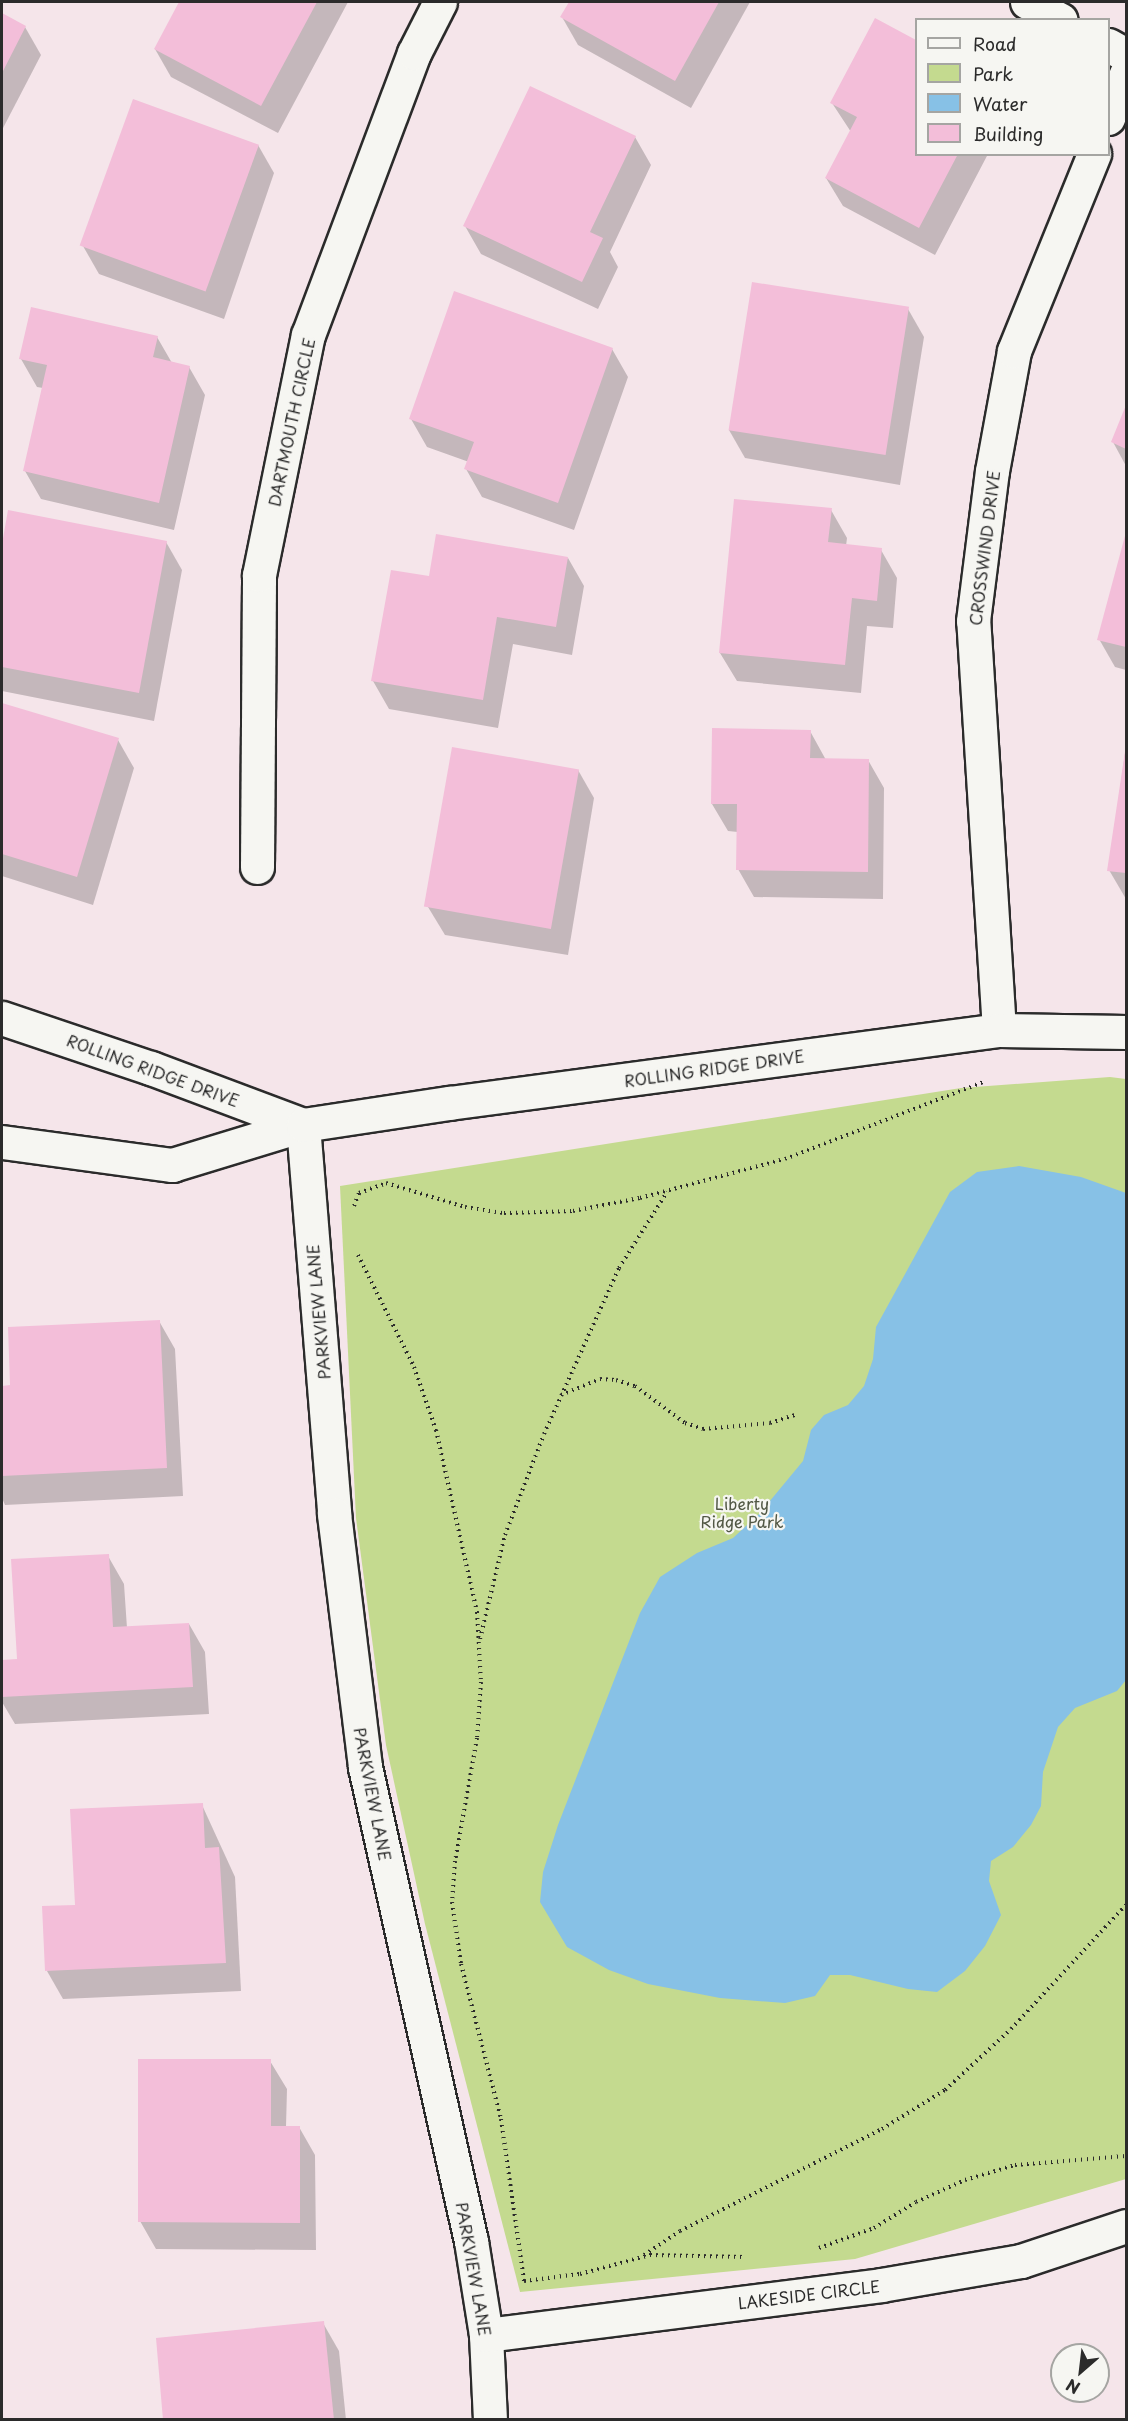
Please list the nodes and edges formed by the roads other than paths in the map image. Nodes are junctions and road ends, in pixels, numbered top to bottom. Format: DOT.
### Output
graph roads {
  1 [pos="440,2"];
  2 [pos="1027,2"];
  3 [pos="1056,18"];
  4 [pos="1110,46"];
  5 [pos="1126,55"];
  6 [pos="1126,74"];
  7 [pos="1110,113"];
  8 [pos="1093,156"];
  9 [pos="257,867"];
  10 [pos="2,1018"];
  11 [pos="999,1030"];
  12 [pos="1126,1032"];
  13 [pos="303,1125"];
  14 [pos="2,1142"];
  15 [pos="1126,2226"];
  16 [pos="486,2335"];
  17 [pos="490,2420"];
  1 -- 9 [label="street, DARTMOUTH CIRCLE"];
  2 -- 3 [label="street"];
  4 -- 5 [label="street"];
  6 -- 7 [label="street"];
  8 -- 11 [label="street, CROSSWIND DRIVE"];
  10 -- 13 [label="street, ROLLING RIDGE DRIVE"];
  11 -- 12 [label="street, ROLLING RIDGE DRIVE"];
  11 -- 13 [label="street, ROLLING RIDGE DRIVE"];
  13 -- 14 [label="street, ROLLING RIDGE DRIVE"];
  13 -- 16 [label="street, PARKVIEW LANE"];
  15 -- 16 [label="street, LAKESIDE CIRCLE"];
  16 -- 17 [label="street, PARKVIEW LANE"];
}
